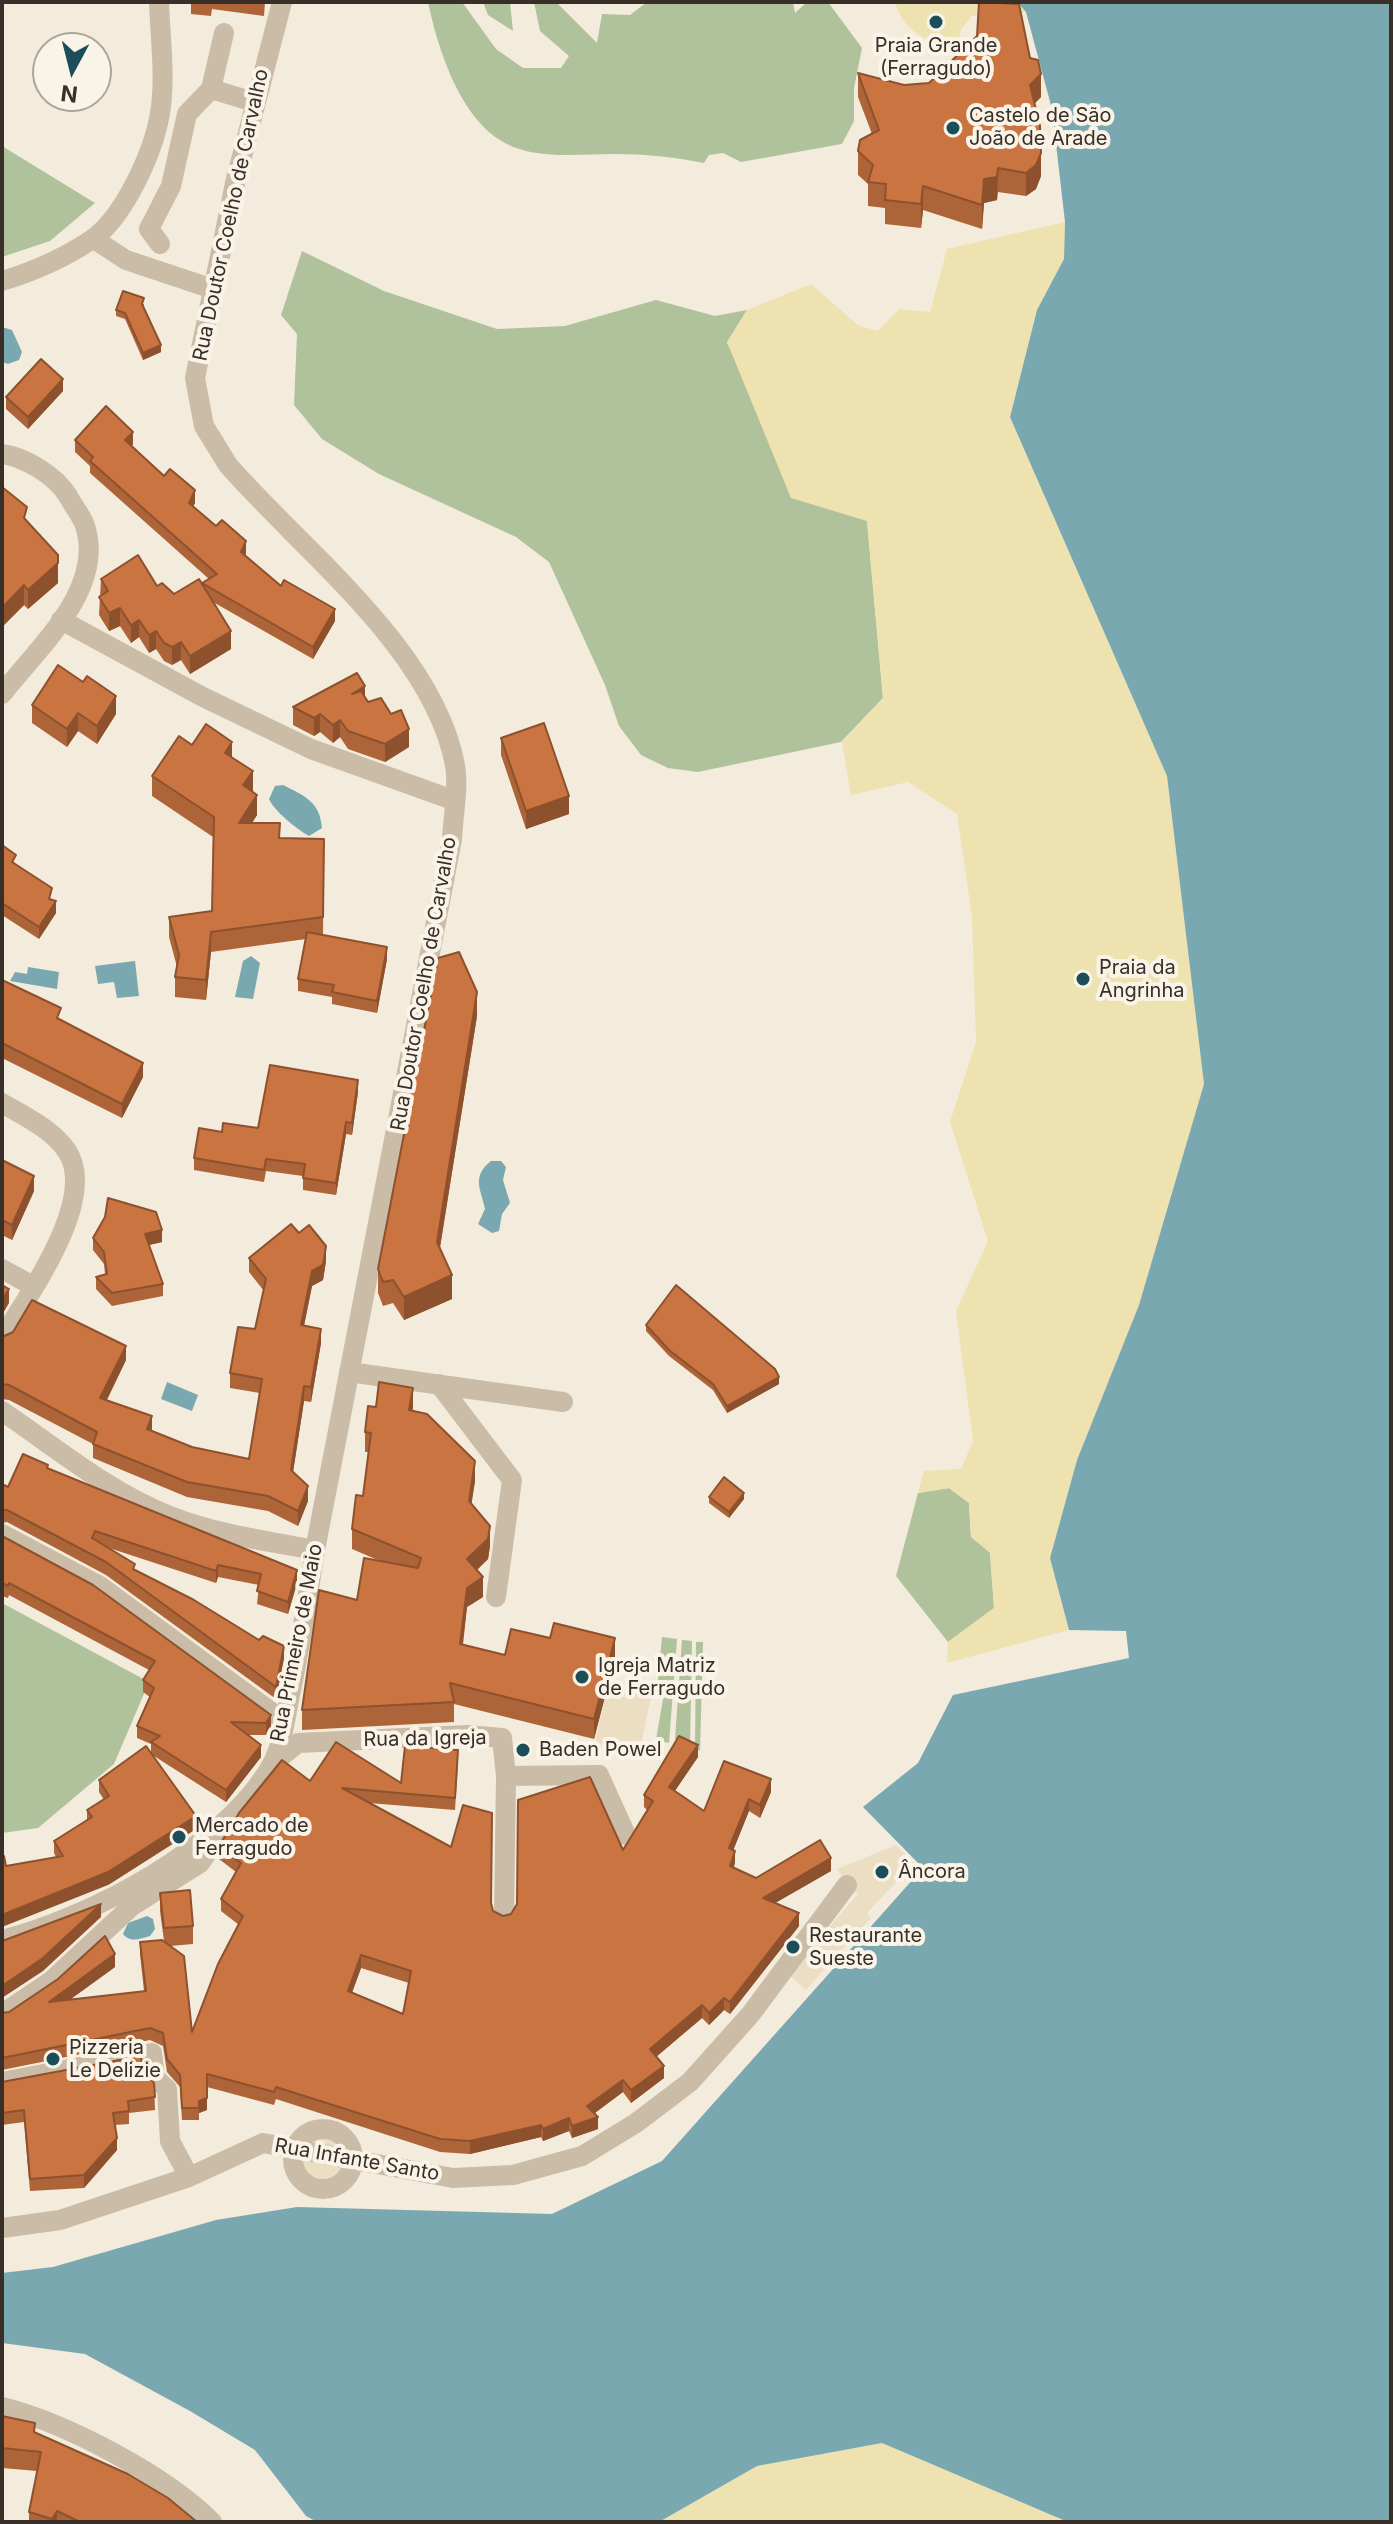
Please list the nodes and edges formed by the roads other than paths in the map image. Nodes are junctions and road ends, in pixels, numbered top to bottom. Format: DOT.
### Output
graph roads {
  1 [pos="159,2"];
  2 [pos="282,2"];
  3 [pos="224,33"];
  4 [pos="211,89"];
  5 [pos="254,102"];
  6 [pos="94,239"];
  7 [pos="160,244"];
  8 [pos="2,281"];
  9 [pos="213,289"];
  10 [pos="2,454"];
  11 [pos="61,620"];
  12 [pos="2,694"];
  13 [pos="453,800"];
  14 [pos="2,1103"];
  15 [pos="2,1269"];
  16 [pos="33,1286"];
  17 [pos="2,1339"];
  18 [pos="354,1340"];
  19 [pos="349,1372"];
  20 [pos="439,1384"];
  21 [pos="563,1402"];
  22 [pos="2,1411"];
  23 [pos="2,1534"];
  24 [pos="315,1550"];
  25 [pos="496,1597"];
  26 [pos="285,1722"];
  27 [pos="273,1763"];
  28 [pos="506,1776"];
  29 [pos="237,1810"];
  30 [pos="626,1835"];
  31 [pos="847,1885"];
  32 [pos="504,1916"];
  33 [pos="2,1940"];
  34 [pos="2,2014"];
  35 [pos="2,2082"];
  36 [pos="295,2147"];
  37 [pos="353,2158"];
  38 [pos="189,2177"];
  39 [pos="2,2228"];
  40 [pos="2,2407"];
  41 [pos="212,2522"];
  1 -- 6 [label="street"];
  2 -- 5 [label="street, Rua Doutor Coelho de Carvalho"];
  3 -- 4 [label="street"];
  4 -- 5 [label="street"];
  4 -- 7 [label="street"];
  5 -- 9 [label="street, Rua Doutor Coelho de Carvalho"];
  6 -- 8 [label="street"];
  6 -- 9 [label="street"];
  9 -- 13 [label="street, Rua Doutor Coelho de Carvalho"];
  10 -- 11 [label="street"];
  11 -- 12 [label="street"];
  11 -- 13 [label="street"];
  13 -- 18 [label="street, Rua Doutor Coelho de Carvalho"];
  14 -- 16 [label="street"];
  15 -- 16 [label="street"];
  16 -- 17 [label="street"];
  18 -- 19 [label="street, Rua Primeiro de Maio"];
  19 -- 20 [label="street"];
  19 -- 24 [label="street, Rua Primeiro de Maio"];
  20 -- 21 [label="street"];
  20 -- 25 [label="street"];
  22 -- 24 [label="street"];
  23 -- 26 [label="street"];
  24 -- 26 [label="street, Rua Primeiro de Maio"];
  26 -- 27 [label="street, Rua Primeiro de Maio"];
  27 -- 28 [label="street, Rua da Igreja"];
  27 -- 29 [label="street, Rua Primeiro de Maio"];
  28 -- 30 [label="street"];
  28 -- 32 [label="street"];
  29 -- 33 [label="street, Rua Primeiro de Maio"];
  29 -- 34 [label="street"];
  31 -- 37 [label="street, Rua Infante Santo"];
  35 -- 38 [label="street"];
  36 -- 37 [label="street, Rua Infante Santo"];
  36 -- 37 [label="street"];
  36 -- 38 [label="street, Rua Infante Santo"];
  38 -- 39 [label="street, Rua Infante Santo"];
  40 -- 41 [label="street"];
}
